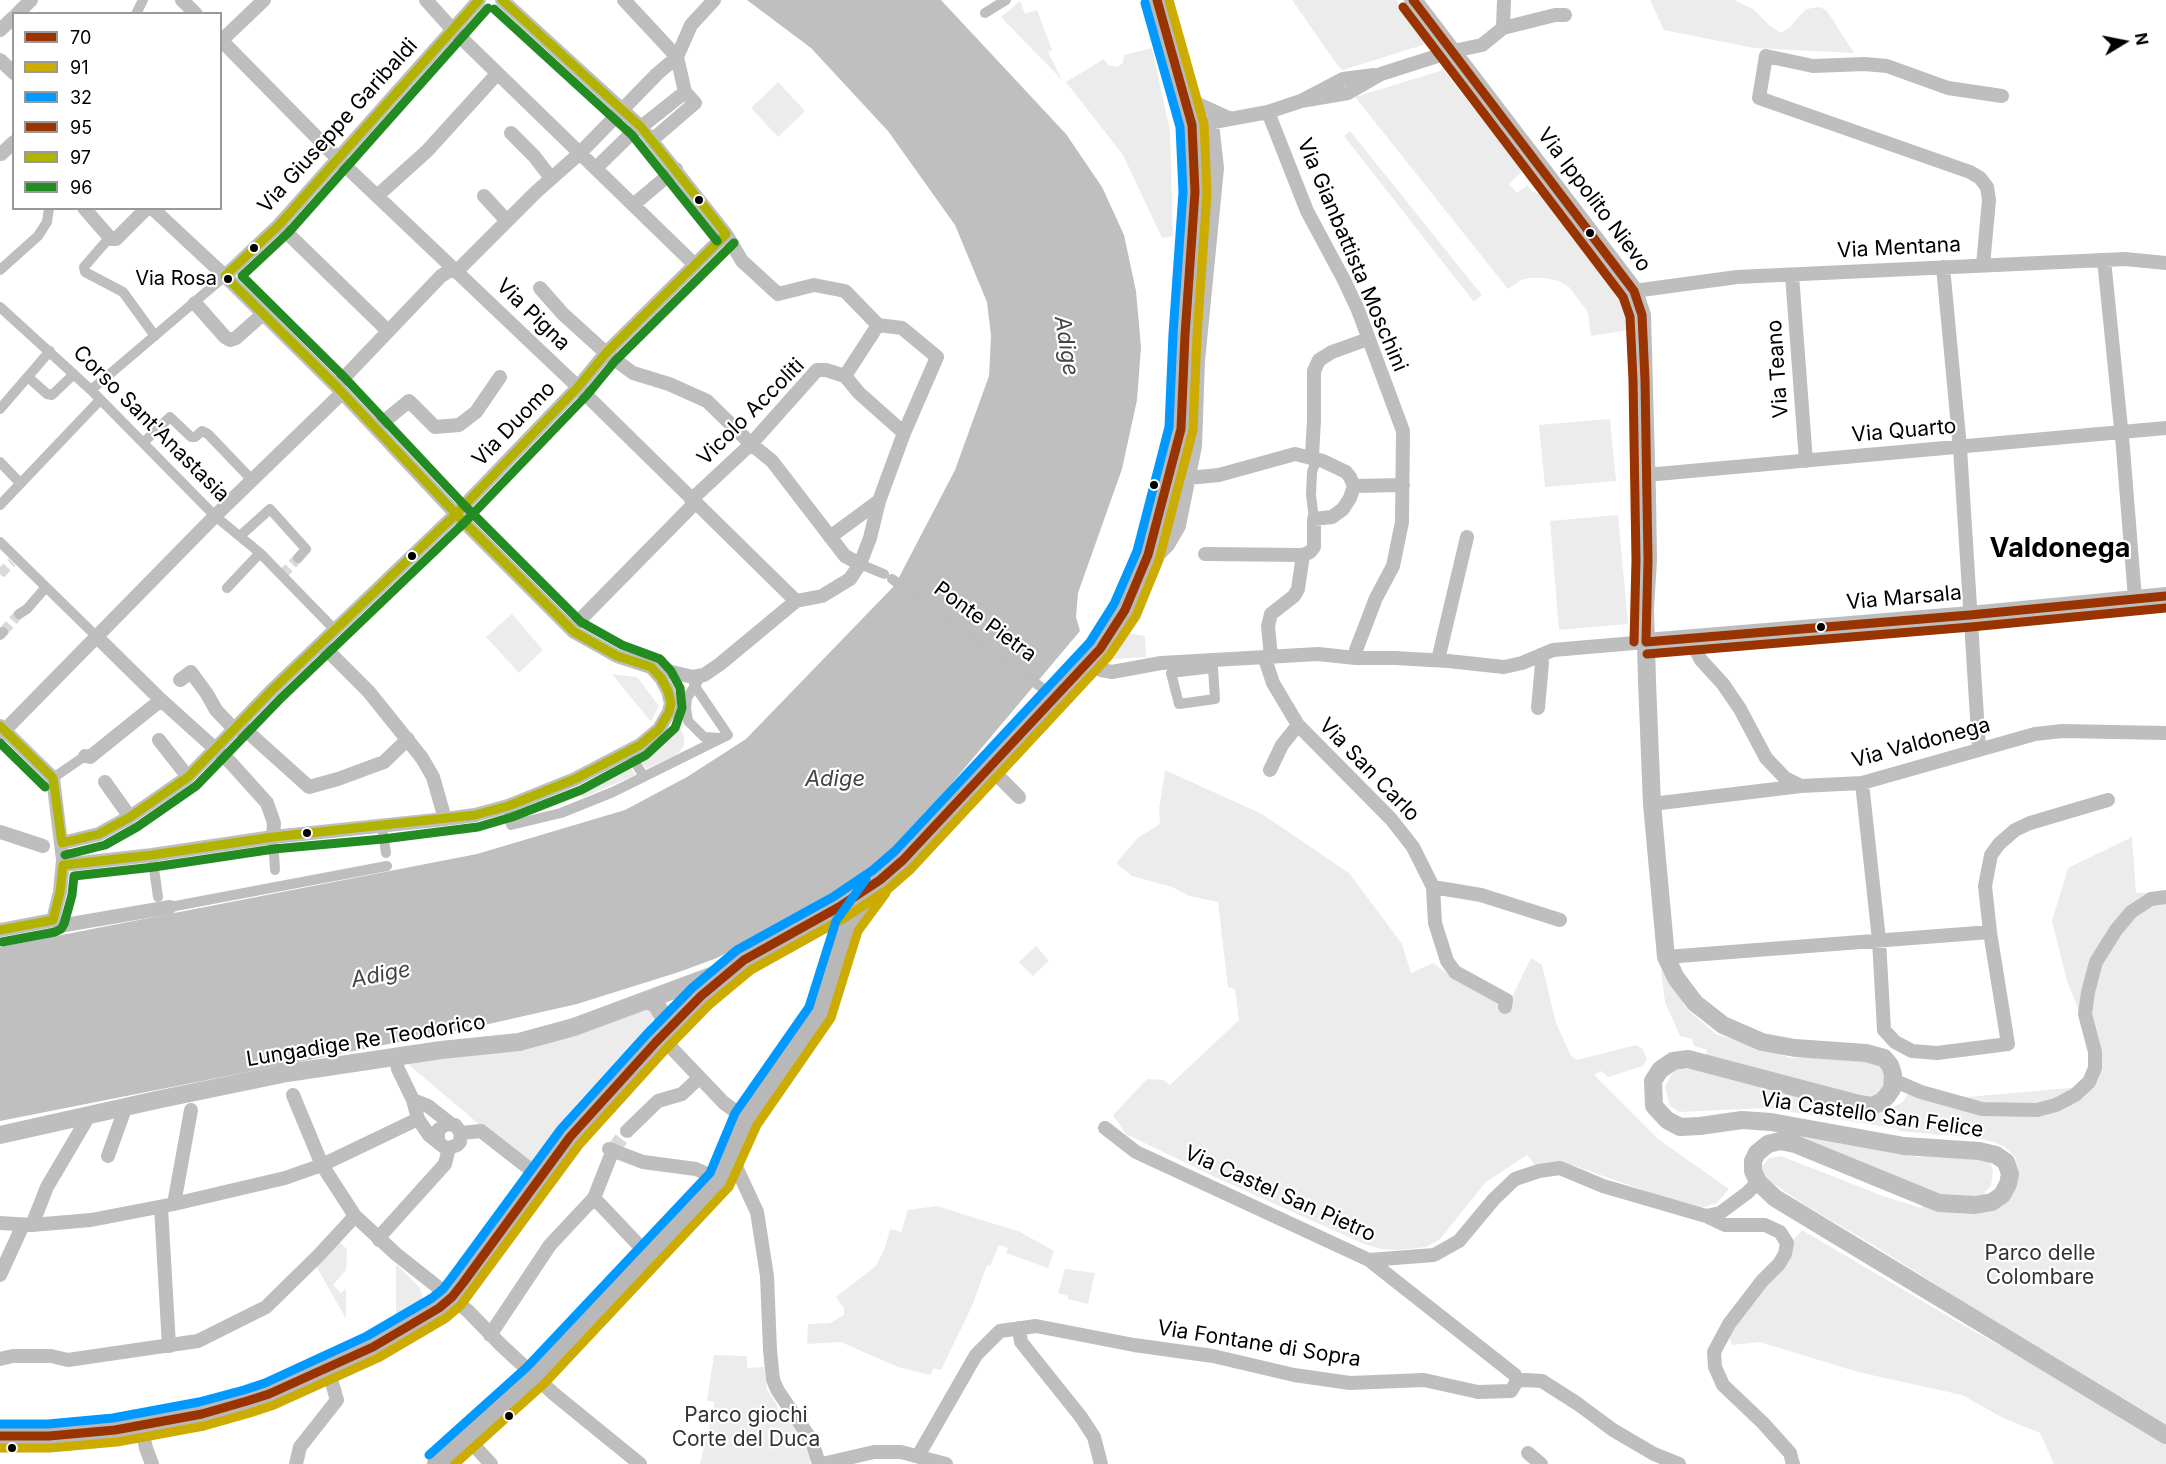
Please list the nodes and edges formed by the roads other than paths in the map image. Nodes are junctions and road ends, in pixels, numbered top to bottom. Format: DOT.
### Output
graph roads {
  1 [pos="31,0"];
  2 [pos="182,0"];
  3 [pos="264,0"];
  4 [pos="426,0"];
  5 [pos="480,0"];
  6 [pos="502,0"];
  7 [pos="624,0"];
  8 [pos="714,0"];
  9 [pos="1006,0"];
  10 [pos="1157,0"];
  11 [pos="1413,0"];
  12 [pos="1504,0"];
  13 [pos="19,12"];
  14 [pos="194,12"];
  15 [pos="985,13"];
  16 [pos="1565,15"];
  17 [pos="12,19"];
  18 [pos="1503,28"];
  19 [pos="0,30"];
  20 [pos="453,30"];
  21 [pos="222,40"];
  22 [pos="222,42"];
  23 [pos="1453,51"];
  24 [pos="677,57"];
  25 [pos="0,60"];
  26 [pos="12,71"];
  27 [pos="498,74"];
  28 [pos="685,92"];
  29 [pos="2002,96"];
  30 [pos="1185,98"];
  31 [pos="621,110"];
  32 [pos="1268,112"];
  33 [pos="1233,120"];
  34 [pos="1212,123"];
  35 [pos="1192,125"];
  36 [pos="640,126"];
  37 [pos="511,133"];
  38 [pos="651,140"];
  39 [pos="579,154"];
  40 [pos="339,160"];
  41 [pos="596,168"];
  42 [pos="675,169"];
  43 [pos="551,178"];
  44 [pos="377,196"];
  45 [pos="484,196"];
  46 [pos="633,205"];
  47 [pos="49,210"];
  48 [pos="86,210"];
  49 [pos="145,210"];
  50 [pos="154,210"];
  51 [pos="507,221"];
  52 [pos="279,225"];
  53 [pos="726,234"];
  54 [pos="110,237"];
  55 [pos="2104,260"];
  56 [pos="2166,263"];
  57 [pos="695,265"];
  58 [pos="1983,265"];
  59 [pos="1943,267"];
  60 [pos="0,270"];
  61 [pos="457,271"];
  62 [pos="1792,275"];
  63 [pos="225,276"];
  64 [pos="540,288"];
  65 [pos="1634,291"];
  66 [pos="195,303"];
  67 [pos="0,307"];
  68 [pos="263,314"];
  69 [pos="878,325"];
  70 [pos="388,331"];
  71 [pos="155,336"];
  72 [pos="1368,339"];
  73 [pos="50,351"];
  74 [pos="606,353"];
  75 [pos="74,374"];
  76 [pos="28,376"];
  77 [pos="845,376"];
  78 [pos="500,377"];
  79 [pos="578,387"];
  80 [pos="91,390"];
  81 [pos="339,390"];
  82 [pos="100,400"];
  83 [pos="0,410"];
  84 [pos="376,428"];
  85 [pos="2166,428"];
  86 [pos="2121,431"];
  87 [pos="904,433"];
  88 [pos="144,442"];
  89 [pos="751,444"];
  90 [pos="1960,448"];
  91 [pos="1314,457"];
  92 [pos="1806,461"];
  93 [pos="0,462"];
  94 [pos="1646,475"];
  95 [pos="1188,478"];
  96 [pos="23,480"];
  97 [pos="252,480"];
  98 [pos="1403,485"];
  99 [pos="1354,486"];
  100 [pos="693,501"];
  101 [pos="879,501"];
  102 [pos="0,505"];
  103 [pos="456,514"];
  104 [pos="215,516"];
  105 [pos="1314,519"];
  106 [pos="240,536"];
  107 [pos="830,537"];
  108 [pos="1467,537"];
  109 [pos="0,542"];
  110 [pos="260,553"];
  111 [pos="1205,554"];
  112 [pos="1148,555"];
  113 [pos="1303,555"];
  114 [pos="298,558"];
  115 [pos="860,564"];
  116 [pos="46,587"];
  117 [pos="226,588"];
  118 [pos="2166,596"];
  119 [pos="2135,599"];
  120 [pos="796,601"];
  121 [pos="19,614"];
  122 [pos="1970,615"];
  123 [pos="572,629"];
  124 [pos="336,631"];
  125 [pos="97,637"];
  126 [pos="1690,639"];
  127 [pos="1646,642"];
  128 [pos="321,644"];
  129 [pos="1540,655"];
  130 [pos="1268,658"];
  131 [pos="1356,658"];
  132 [pos="1438,660"];
  133 [pos="1089,662"];
  134 [pos="651,667"];
  135 [pos="1171,673"];
  136 [pos="180,680"];
  137 [pos="699,680"];
  138 [pos="1052,692"];
  139 [pos="161,700"];
  140 [pos="1538,708"];
  141 [pos="688,720"];
  142 [pos="1298,725"];
  143 [pos="237,727"];
  144 [pos="2,731"];
  145 [pos="2166,733"];
  146 [pos="722,738"];
  147 [pos="408,739"];
  148 [pos="159,740"];
  149 [pos="215,748"];
  150 [pos="1979,749"];
  151 [pos="85,756"];
  152 [pos="632,757"];
  153 [pos="678,759"];
  154 [pos="989,767"];
  155 [pos="1270,770"];
  156 [pos="188,777"];
  157 [pos="644,777"];
  158 [pos="53,778"];
  159 [pos="105,782"];
  160 [pos="1862,783"];
  161 [pos="1801,786"];
  162 [pos="1019,797"];
  163 [pos="2108,800"];
  164 [pos="1652,804"];
  165 [pos="508,806"];
  166 [pos="130,817"];
  167 [pos="445,819"];
  168 [pos="382,827"];
  169 [pos="0,832"];
  170 [pos="273,837"];
  171 [pos="62,843"];
  172 [pos="43,846"];
  173 [pos="386,853"];
  174 [pos="152,855"];
  175 [pos="63,865"];
  176 [pos="387,866"];
  177 [pos="275,870"];
  178 [pos="880,880"];
  179 [pos="1433,887"];
  180 [pos="158,897"];
  181 [pos="2166,897"];
  182 [pos="170,907"];
  183 [pos="839,907"];
  184 [pos="53,920"];
  185 [pos="1560,920"];
  186 [pos="847,926"];
  187 [pos="0,930"];
  188 [pos="1990,932"];
  189 [pos="1879,940"];
  190 [pos="1665,957"];
  191 [pos="732,969"];
  192 [pos="646,1000"];
  193 [pos="1505,1007"];
  194 [pos="661,1036"];
  195 [pos="396,1056"];
  196 [pos="699,1078"];
  197 [pos="1893,1080"];
  198 [pos="293,1095"];
  199 [pos="413,1100"];
  200 [pos="126,1106"];
  201 [pos="191,1110"];
  202 [pos="90,1114"];
  203 [pos="418,1119"];
  204 [pos="746,1119"];
  205 [pos="456,1128"];
  206 [pos="1105,1128"];
  207 [pos="627,1131"];
  208 [pos="0,1135"];
  209 [pos="443,1144"];
  210 [pos="108,1156"];
  211 [pos="730,1156"];
  212 [pos="322,1165"];
  213 [pos="540,1177"];
  214 [pos="720,1180"];
  215 [pos="1758,1182"];
  216 [pos="594,1198"];
  217 [pos="167,1205"];
  218 [pos="355,1216"];
  219 [pos="1706,1216"];
  220 [pos="0,1223"];
  221 [pos="28,1225"];
  222 [pos="379,1240"];
  223 [pos="650,1257"];
  224 [pos="1369,1260"];
  225 [pos="0,1275"];
  226 [pos="452,1297"];
  227 [pos="1019,1328"];
  228 [pos="490,1335"];
  229 [pos="169,1346"];
  230 [pos="0,1359"];
  231 [pos="328,1369"];
  232 [pos="535,1376"];
  233 [pos="1517,1381"];
  234 [pos="141,1426"];
  235 [pos="2166,1435"];
  236 [pos="0,1436"];
  237 [pos="467,1438"];
  238 [pos="1528,1453"];
  239 [pos="918,1456"];
  240 [pos="152,1464"];
  241 [pos="296,1464"];
  242 [pos="437,1464"];
  243 [pos="491,1464"];
  244 [pos="640,1464"];
  245 [pos="820,1464"];
  246 [pos="946,1464"];
  247 [pos="1101,1464"];
  248 [pos="1541,1464"];
  249 [pos="1679,1464"];
  250 [pos="1793,1464"];
  1 -- 13 [label="street"];
  2 -- 14 [label="street"];
  3 -- 21 [label="street"];
  4 -- 20 [label="street"];
  5 -- 20 [label="street, Via Giuseppe Garibaldi"];
  6 -- 31 [label="street"];
  7 -- 24 [label="street"];
  8 -- 24 [label="street"];
  9 -- 15 [label="street"];
  10 -- 30 [label="main road"];
  11 -- 23 [label="street, Via Ippolito Nievo"];
  12 -- 18 [label="street"];
  16 -- 18 [label="street"];
  17 -- 19 [label="street"];
  18 -- 23 [label="street"];
  20 -- 27 [label="street"];
  20 -- 40 [label="street, Via Giuseppe Garibaldi"];
  22 -- 40 [label="street, Via Pigna"];
  23 -- 32 [label="street"];
  23 -- 65 [label="street, Via Ippolito Nievo"];
  24 -- 28 [label="street"];
  24 -- 31 [label="street"];
  25 -- 26 [label="street"];
  27 -- 39 [label="street"];
  27 -- 44 [label="street"];
  28 -- 36 [label="street"];
  28 -- 38 [label="street"];
  29 -- 58 [label="street"];
  30 -- 33 [label="street"];
  30 -- 35 [label="main road"];
  31 -- 36 [label="street"];
  31 -- 39 [label="street"];
  32 -- 33 [label="street"];
  32 -- 72 [label="street, Via Gianbattista Moschini"];
  33 -- 34 [label="street"];
  34 -- 35 [label="street"];
  34 -- 95 [label="street"];
  35 -- 112 [label="main road"];
  36 -- 38 [label="street"];
  36 -- 41 [label="street"];
  37 -- 43 [label="street"];
  38 -- 42 [label="street"];
  39 -- 41 [label="street"];
  39 -- 43 [label="street"];
  40 -- 44 [label="street, Via Pigna"];
  40 -- 52 [label="street, Via Giuseppe Garibaldi"];
  41 -- 46 [label="street"];
  42 -- 46 [label="street"];
  42 -- 53 [label="street"];
  43 -- 51 [label="street"];
  44 -- 61 [label="street, Via Pigna"];
  45 -- 51 [label="street"];
  46 -- 57 [label="street"];
  47 -- 60 [label="street"];
  48 -- 54 [label="street"];
  49 -- 54 [label="street"];
  50 -- 63 [label="street"];
  51 -- 61 [label="street"];
  52 -- 63 [label="street, Via Giuseppe Garibaldi"];
  52 -- 70 [label="street"];
  53 -- 57 [label="street, Via Duomo"];
  53 -- 69 [label="street"];
  54 -- 71 [label="street"];
  55 -- 56 [label="street, Via Mentana"];
  55 -- 58 [label="street, Via Mentana"];
  55 -- 86 [label="street"];
  57 -- 74 [label="street, Via Duomo"];
  58 -- 59 [label="street, Via Mentana"];
  59 -- 62 [label="street, Via Mentana"];
  59 -- 90 [label="street"];
  61 -- 70 [label="street"];
  61 -- 79 [label="street, Via Pigna"];
  62 -- 65 [label="street, Via Mentana"];
  62 -- 92 [label="street, Via Teano"];
  63 -- 66 [label="street"];
  63 -- 68 [label="street"];
  64 -- 74 [label="street"];
  65 -- 94 [label="street, Via Ippolito Nievo"];
  66 -- 68 [label="street"];
  66 -- 71 [label="street"];
  67 -- 73 [label="street, Corso Sant'Anastasia"];
  68 -- 81 [label="street"];
  69 -- 77 [label="street"];
  69 -- 87 [label="street"];
  70 -- 81 [label="street"];
  71 -- 80 [label="street"];
  72 -- 91 [label="street"];
  72 -- 98 [label="street, Via Gianbattista Moschini"];
  73 -- 75 [label="street, Corso Sant'Anastasia"];
  73 -- 76 [label="street"];
  74 -- 79 [label="street, Via Duomo"];
  74 -- 89 [label="street"];
  75 -- 76 [label="street"];
  75 -- 80 [label="street, Corso Sant'Anastasia"];
  76 -- 83 [label="street"];
  77 -- 87 [label="street"];
  77 -- 89 [label="street, Vicolo Accoliti"];
  78 -- 84 [label="street"];
  79 -- 100 [label="street, Via Pigna"];
  79 -- 103 [label="street, Via Duomo"];
  80 -- 82 [label="street, Corso Sant'Anastasia"];
  81 -- 84 [label="street"];
  81 -- 97 [label="street"];
  82 -- 88 [label="street, Corso Sant'Anastasia"];
  82 -- 96 [label="street"];
  84 -- 103 [label="street"];
  85 -- 86 [label="street, Via Quarto"];
  86 -- 90 [label="street, Via Quarto"];
  86 -- 119 [label="street"];
  87 -- 101 [label="street"];
  88 -- 97 [label="street"];
  88 -- 104 [label="street, Corso Sant'Anastasia"];
  89 -- 100 [label="street, Vicolo Accoliti"];
  89 -- 107 [label="street"];
  90 -- 92 [label="street, Via Quarto"];
  90 -- 122 [label="street"];
  91 -- 95 [label="street"];
  91 -- 99 [label="street"];
  91 -- 105 [label="street"];
  92 -- 94 [label="street, Via Quarto"];
  93 -- 96 [label="street"];
  94 -- 127 [label="street, Via Ippolito Nievo"];
  95 -- 112 [label="street"];
  96 -- 102 [label="street"];
  97 -- 104 [label="street"];
  98 -- 99 [label="street"];
  98 -- 131 [label="street, Via Gianbattista Moschini"];
  99 -- 105 [label="street"];
  100 -- 120 [label="street, Via Pigna"];
  100 -- 123 [label="street, Vicolo Accoliti"];
  101 -- 107 [label="street"];
  101 -- 115 [label="street"];
  103 -- 123 [label="street"];
  103 -- 124 [label="street, Via Duomo"];
  104 -- 106 [label="street, Corso Sant'Anastasia"];
  104 -- 125 [label="street"];
  105 -- 113 [label="street"];
  106 -- 110 [label="street, Corso Sant'Anastasia"];
  106 -- 114 [label="street"];
  107 -- 115 [label="street"];
  108 -- 132 [label="street"];
  109 -- 116 [label="street"];
  110 -- 117 [label="street"];
  110 -- 124 [label="street, Corso Sant'Anastasia"];
  111 -- 113 [label="street"];
  112 -- 133 [label="main road"];
  113 -- 130 [label="street, Via San Carlo"];
  115 -- 120 [label="street"];
  115 -- 138 [label="street, Ponte Pietra"];
  116 -- 121 [label="street"];
  116 -- 125 [label="street"];
  118 -- 119 [label="street, Via Marsala"];
  119 -- 122 [label="street, Via Marsala"];
  120 -- 137 [label="street"];
  122 -- 126 [label="street, Via Marsala"];
  122 -- 150 [label="street"];
  123 -- 134 [label="street"];
  124 -- 128 [label="street, Via Duomo"];
  125 -- 139 [label="street"];
  125 -- 144 [label="street"];
  126 -- 127 [label="street, Via Marsala"];
  126 -- 161 [label="street"];
  127 -- 129 [label="street"];
  127 -- 164 [label="street, Via Castello San Felice"];
  128 -- 143 [label="street, Via Duomo"];
  128 -- 147 [label="street"];
  129 -- 132 [label="street"];
  129 -- 140 [label="street"];
  130 -- 131 [label="street"];
  130 -- 133 [label="street"];
  130 -- 142 [label="street, Via San Carlo"];
  131 -- 132 [label="street"];
  133 -- 138 [label="main road"];
  134 -- 137 [label="street"];
  134 -- 165 [label="street"];
  135 -- 135 [label="street"];
  136 -- 143 [label="street"];
  137 -- 141 [label="street"];
  137 -- 146 [label="street"];
  138 -- 154 [label="main road"];
  139 -- 149 [label="street"];
  139 -- 151 [label="street"];
  141 -- 146 [label="street"];
  141 -- 153 [label="street"];
  142 -- 155 [label="street"];
  142 -- 179 [label="street, Via San Carlo"];
  143 -- 147 [label="street"];
  143 -- 149 [label="street, Via Duomo"];
  144 -- 158 [label="street"];
  145 -- 150 [label="street, Via Valdonega"];
  146 -- 153 [label="street"];
  147 -- 167 [label="street"];
  148 -- 156 [label="street"];
  149 -- 156 [label="street, Via Duomo"];
  149 -- 170 [label="street"];
  150 -- 160 [label="street, Via Valdonega"];
  151 -- 158 [label="street"];
  152 -- 157 [label="street"];
  153 -- 157 [label="street"];
  154 -- 162 [label="street"];
  154 -- 178 [label="main road"];
  156 -- 166 [label="street, Via Duomo"];
  157 -- 165 [label="street"];
  158 -- 171 [label="street"];
  159 -- 166 [label="street"];
  160 -- 161 [label="street, Via Valdonega"];
  160 -- 189 [label="street"];
  161 -- 164 [label="street, Via Valdonega"];
  163 -- 188 [label="street"];
  164 -- 190 [label="street, Via Castello San Felice"];
  165 -- 167 [label="street"];
  166 -- 171 [label="street, Via Duomo"];
  167 -- 168 [label="street"];
  168 -- 170 [label="street"];
  168 -- 173 [label="street"];
  169 -- 172 [label="street"];
  170 -- 174 [label="street"];
  170 -- 177 [label="street"];
  171 -- 175 [label="street"];
  174 -- 175 [label="street"];
  174 -- 180 [label="street"];
  175 -- 184 [label="street"];
  176 -- 182 [label="street"];
  178 -- 183 [label="main road"];
  178 -- 186 [label="main road"];
  179 -- 185 [label="street"];
  179 -- 193 [label="street, Via San Carlo"];
  181 -- 197 [label="street, Via Castello San Felice"];
  182 -- 184 [label="street"];
  183 -- 186 [label="main road"];
  183 -- 191 [label="main road"];
  184 -- 187 [label="street"];
  186 -- 204 [label="main road"];
  188 -- 189 [label="street"];
  188 -- 189 [label="street"];
  189 -- 190 [label="street"];
  190 -- 197 [label="street, Via Castello San Felice"];
  191 -- 192 [label="street, Lungadige Re Teodorico"];
  191 -- 194 [label="main road"];
  192 -- 194 [label="street"];
  192 -- 195 [label="street, Lungadige Re Teodorico"];
  194 -- 196 [label="street"];
  194 -- 213 [label="main road"];
  195 -- 199 [label="street"];
  195 -- 200 [label="street, Lungadige Re Teodorico"];
  196 -- 204 [label="street"];
  196 -- 207 [label="street"];
  197 -- 215 [label="street, Via Castello San Felice"];
  198 -- 212 [label="street"];
  199 -- 203 [label="street"];
  199 -- 205 [label="street"];
  200 -- 202 [label="street, Lungadige Re Teodorico"];
  200 -- 210 [label="street"];
  201 -- 217 [label="street"];
  202 -- 208 [label="street, Lungadige Re Teodorico"];
  202 -- 221 [label="street"];
  203 -- 209 [label="street"];
  203 -- 212 [label="street"];
  204 -- 211 [label="main road"];
  205 -- 209 [label="street"];
  205 -- 209 [label="street"];
  205 -- 213 [label="street"];
  206 -- 224 [label="street, Via Castel San Pietro"];
  209 -- 222 [label="street"];
  211 -- 214 [label="main road"];
  211 -- 245 [label="street"];
  212 -- 217 [label="street"];
  212 -- 218 [label="street"];
  213 -- 226 [label="main road"];
  214 -- 216 [label="street"];
  214 -- 223 [label="main road"];
  215 -- 219 [label="street"];
  215 -- 235 [label="street"];
  216 -- 223 [label="street"];
  216 -- 228 [label="street"];
  217 -- 221 [label="street"];
  217 -- 229 [label="street"];
  218 -- 222 [label="street"];
  218 -- 229 [label="street"];
  219 -- 224 [label="street, Via Castel San Pietro"];
  219 -- 250 [label="street, Via Castel San Pietro"];
  220 -- 221 [label="street"];
  221 -- 225 [label="street"];
  222 -- 226 [label="street"];
  223 -- 232 [label="main road"];
  224 -- 233 [label="street"];
  226 -- 228 [label="street"];
  226 -- 231 [label="main road"];
  227 -- 233 [label="street, Via Fontane di Sopra"];
  227 -- 239 [label="street"];
  227 -- 247 [label="street"];
  228 -- 232 [label="street"];
  229 -- 230 [label="street"];
  231 -- 234 [label="main road"];
  231 -- 241 [label="street"];
  232 -- 237 [label="main road"];
  232 -- 244 [label="street"];
  233 -- 249 [label="street, Via Fontane di Sopra"];
  234 -- 236 [label="main road"];
  234 -- 240 [label="street"];
  237 -- 242 [label="main road"];
  237 -- 243 [label="street"];
  238 -- 248 [label="street"];
  239 -- 245 [label="street"];
  239 -- 246 [label="street"];
}
